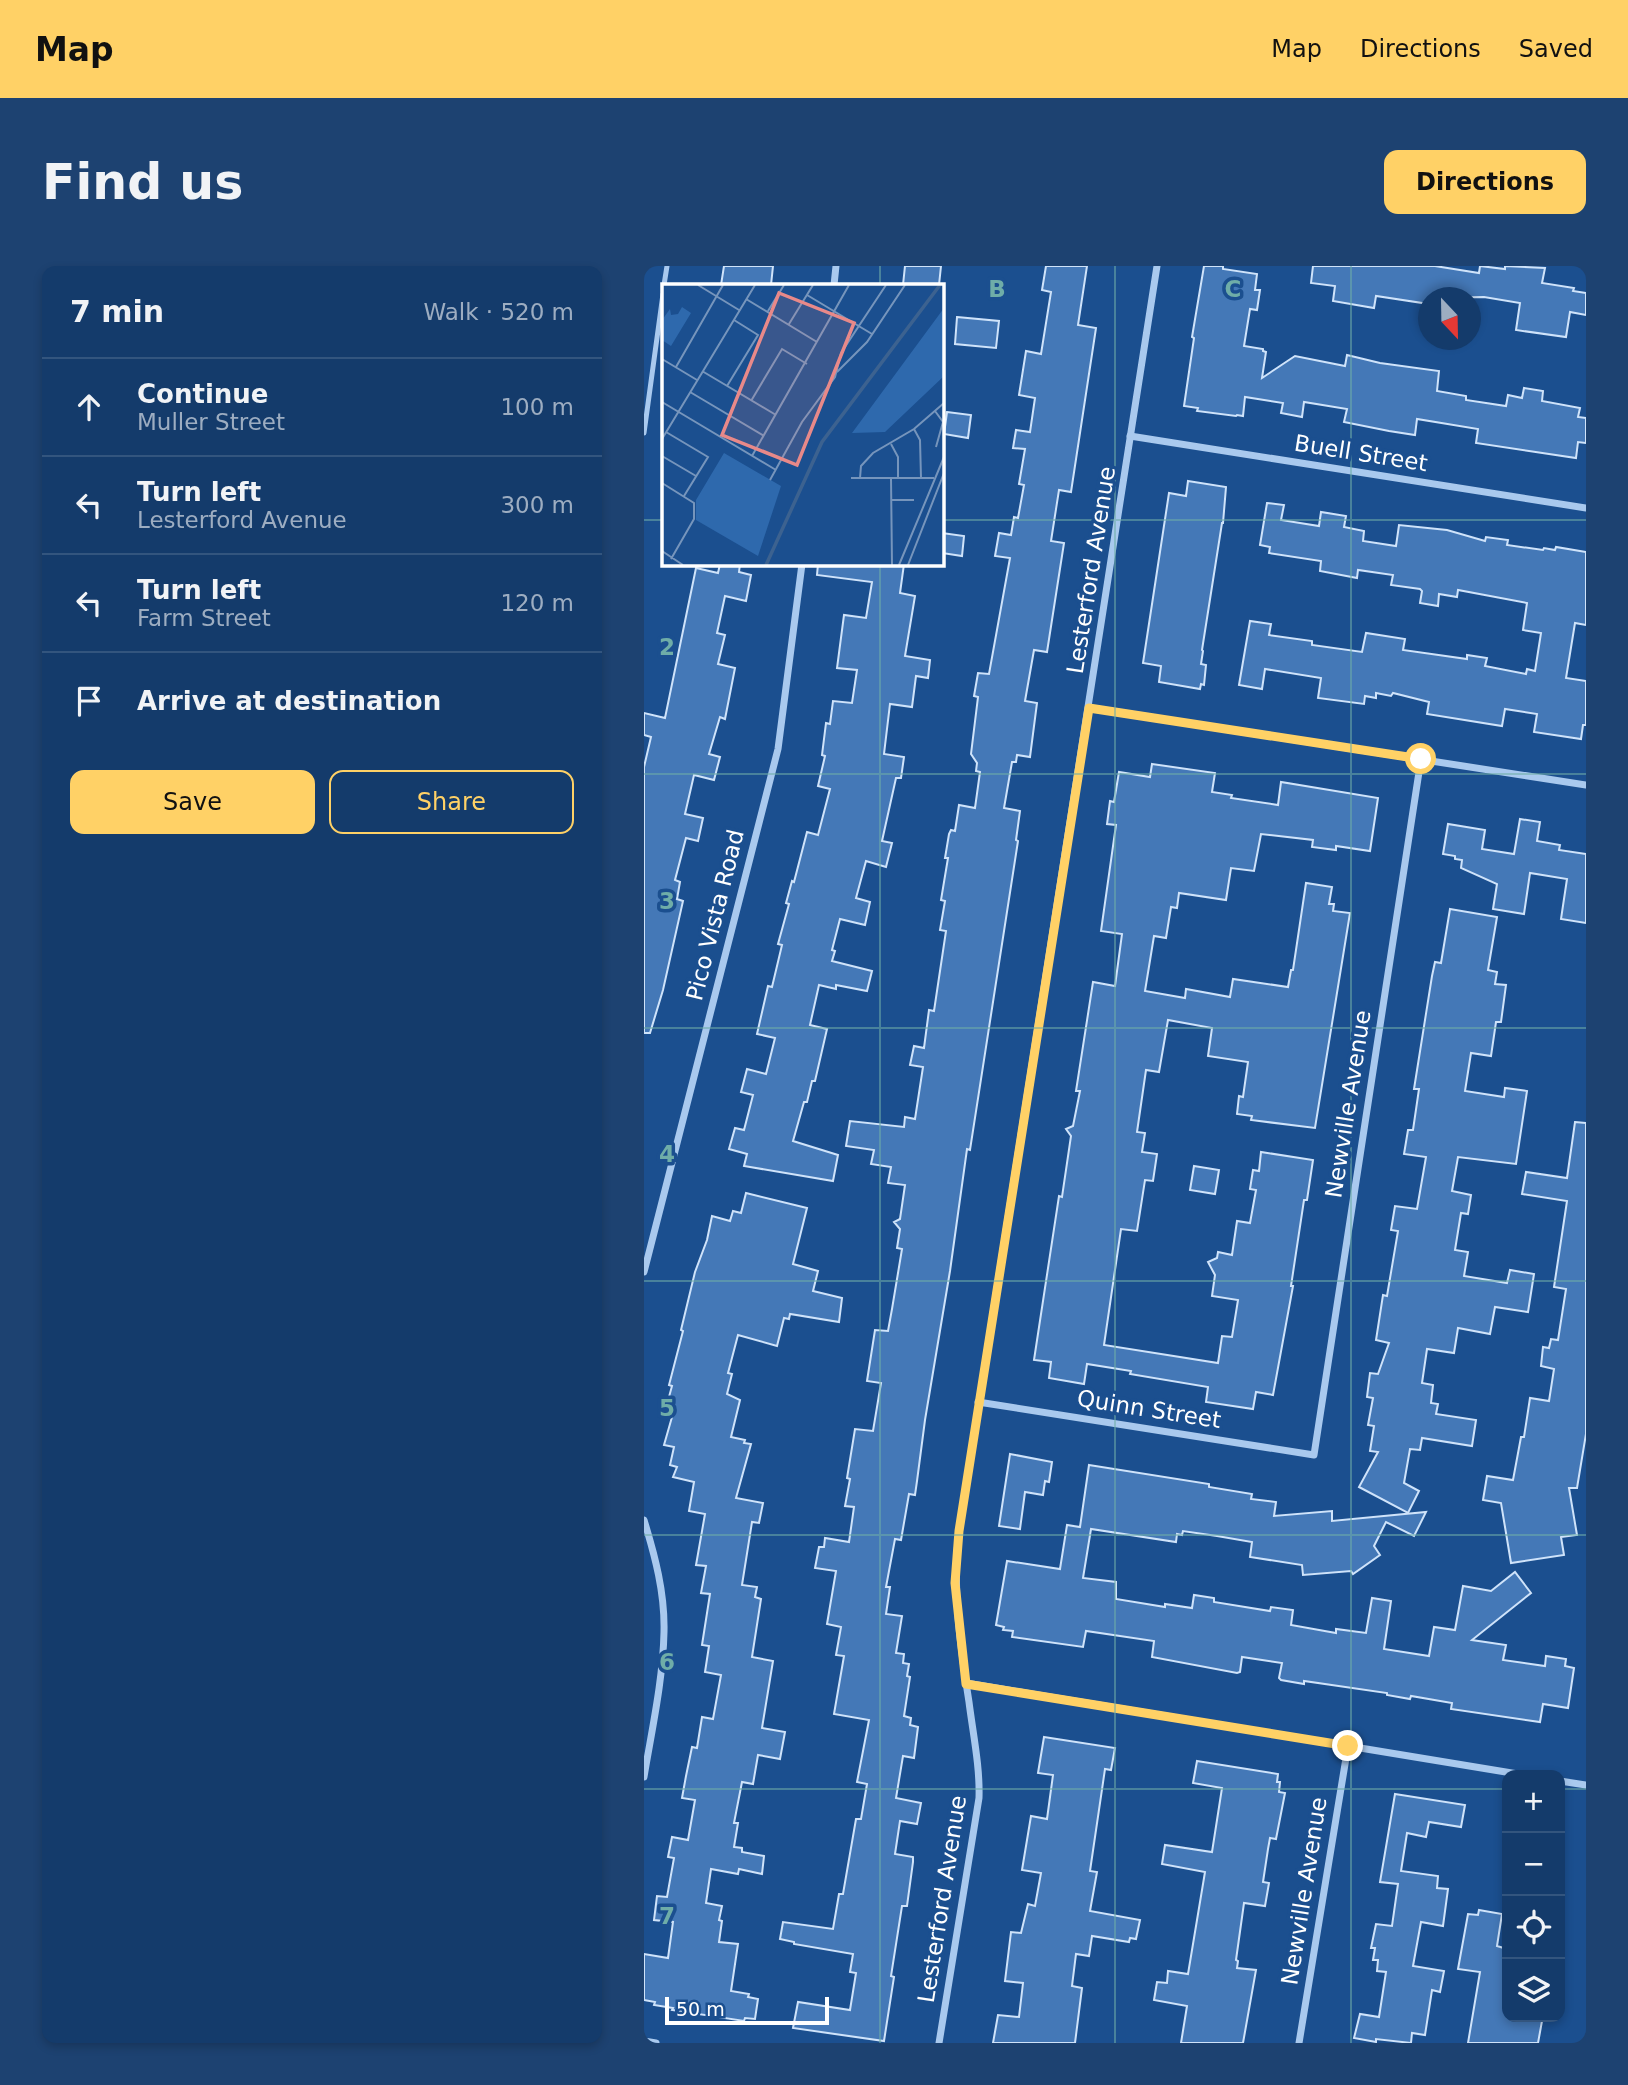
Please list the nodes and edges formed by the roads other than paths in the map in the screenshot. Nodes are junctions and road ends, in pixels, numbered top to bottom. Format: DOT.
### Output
graph roads {
  1 [pos="667,266"];
  2 [pos="836,266"];
  3 [pos="1157,266"];
  4 [pos="664,284"];
  5 [pos="834,284"];
  6 [pos="662,301"];
  7 [pos="644,433"];
  8 [pos="1130,436"];
  9 [pos="1586,508"];
  10 [pos="802,565"];
  11 [pos="1089,708"];
  12 [pos="1421,759"];
  13 [pos="1586,785"];
  14 [pos="644,1272"];
  15 [pos="978,1402"];
  16 [pos="1314,1455"];
  17 [pos="644,1520"];
  18 [pos="966,1684"];
  19 [pos="1348,1746"];
  20 [pos="1502,1771"];
  21 [pos="644,1777"];
  22 [pos="1565,1782"];
  23 [pos="1586,1786"];
  24 [pos="644,2041"];
  25 [pos="656,2043"];
  26 [pos="939,2043"];
  27 [pos="1299,2043"];
  1 -- 4 [label="lane"];
  2 -- 5 [label="street"];
  3 -- 8 [label="street, Lesterford Avenue"];
  6 -- 7 [label="lane"];
  8 -- 9 [label="street, Buell Street"];
  8 -- 11 [label="street, Lesterford Avenue"];
  10 -- 14 [label="street, Pico Vista Road"];
  11 -- 12 [label="street"];
  11 -- 15 [label="street, Lesterford Avenue"];
  12 -- 13 [label="street"];
  12 -- 16 [label="street, Newville Avenue"];
  15 -- 16 [label="street, Quinn Street"];
  15 -- 18 [label="street, Lesterford Avenue"];
  17 -- 21 [label="street"];
  18 -- 19 [label="street"];
  18 -- 26 [label="street, Lesterford Avenue"];
  19 -- 20 [label="street"];
  19 -- 27 [label="street, Newville Avenue"];
  22 -- 23 [label="street"];
  24 -- 25 [label="street"];
}
